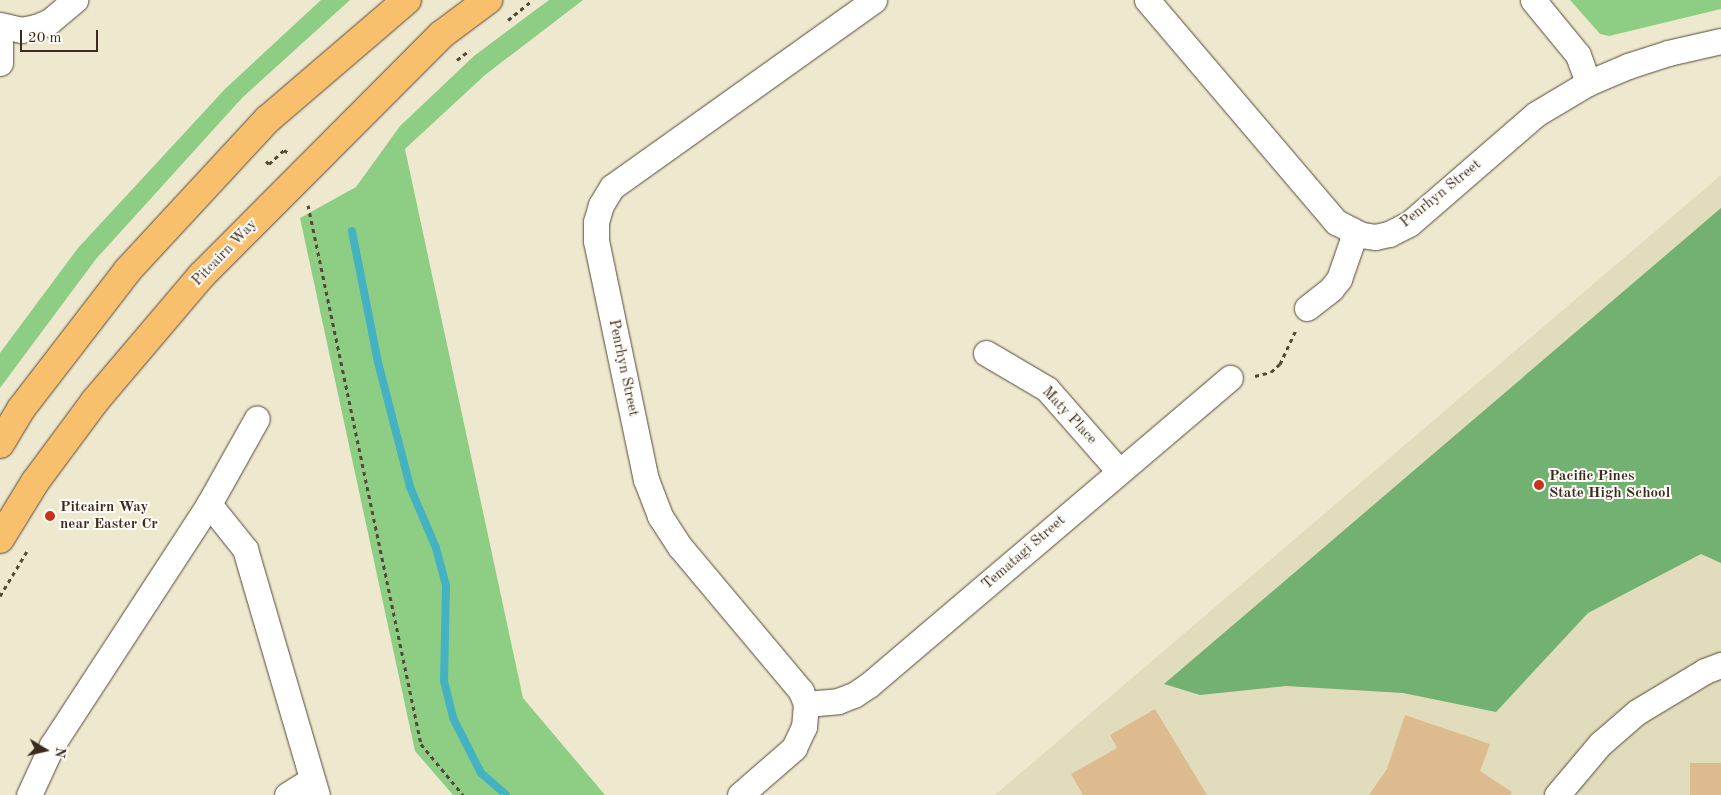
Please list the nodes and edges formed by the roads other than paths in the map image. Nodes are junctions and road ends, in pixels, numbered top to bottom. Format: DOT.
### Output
graph roads {
  1 [pos="74,0"];
  2 [pos="407,0"];
  3 [pos="488,0"];
  4 [pos="874,0"];
  5 [pos="1147,0"];
  6 [pos="1534,0"];
  7 [pos="2,26"];
  8 [pos="1721,41"];
  9 [pos="0,63"];
  10 [pos="1588,83"];
  11 [pos="1355,233"];
  12 [pos="1307,308"];
  13 [pos="986,353"];
  14 [pos="1230,378"];
  15 [pos="257,418"];
  16 [pos="0,444"];
  17 [pos="1119,471"];
  18 [pos="209,504"];
  19 [pos="0,538"];
  20 [pos="1721,665"];
  21 [pos="806,704"];
  22 [pos="314,788"];
  23 [pos="29,795"];
  24 [pos="287,795"];
  25 [pos="740,795"];
  26 [pos="1557,795"];
  1 -- 7 [label="street"];
  2 -- 16 [label="main road"];
  3 -- 19 [label="main road, Pitcairn Way"];
  4 -- 21 [label="street, Penrhyn Street"];
  5 -- 11 [label="street, Penrhyn Street"];
  6 -- 10 [label="street"];
  7 -- 9 [label="street"];
  8 -- 10 [label="street, Penrhyn Street"];
  10 -- 11 [label="street, Penrhyn Street"];
  11 -- 12 [label="street"];
  13 -- 17 [label="street, Maty Place"];
  14 -- 17 [label="street, Tematagi Street"];
  15 -- 18 [label="street"];
  17 -- 21 [label="street, Tematagi Street"];
  18 -- 22 [label="street"];
  18 -- 23 [label="street"];
  20 -- 26 [label="street"];
  21 -- 25 [label="street"];
  22 -- 24 [label="street"];
}
